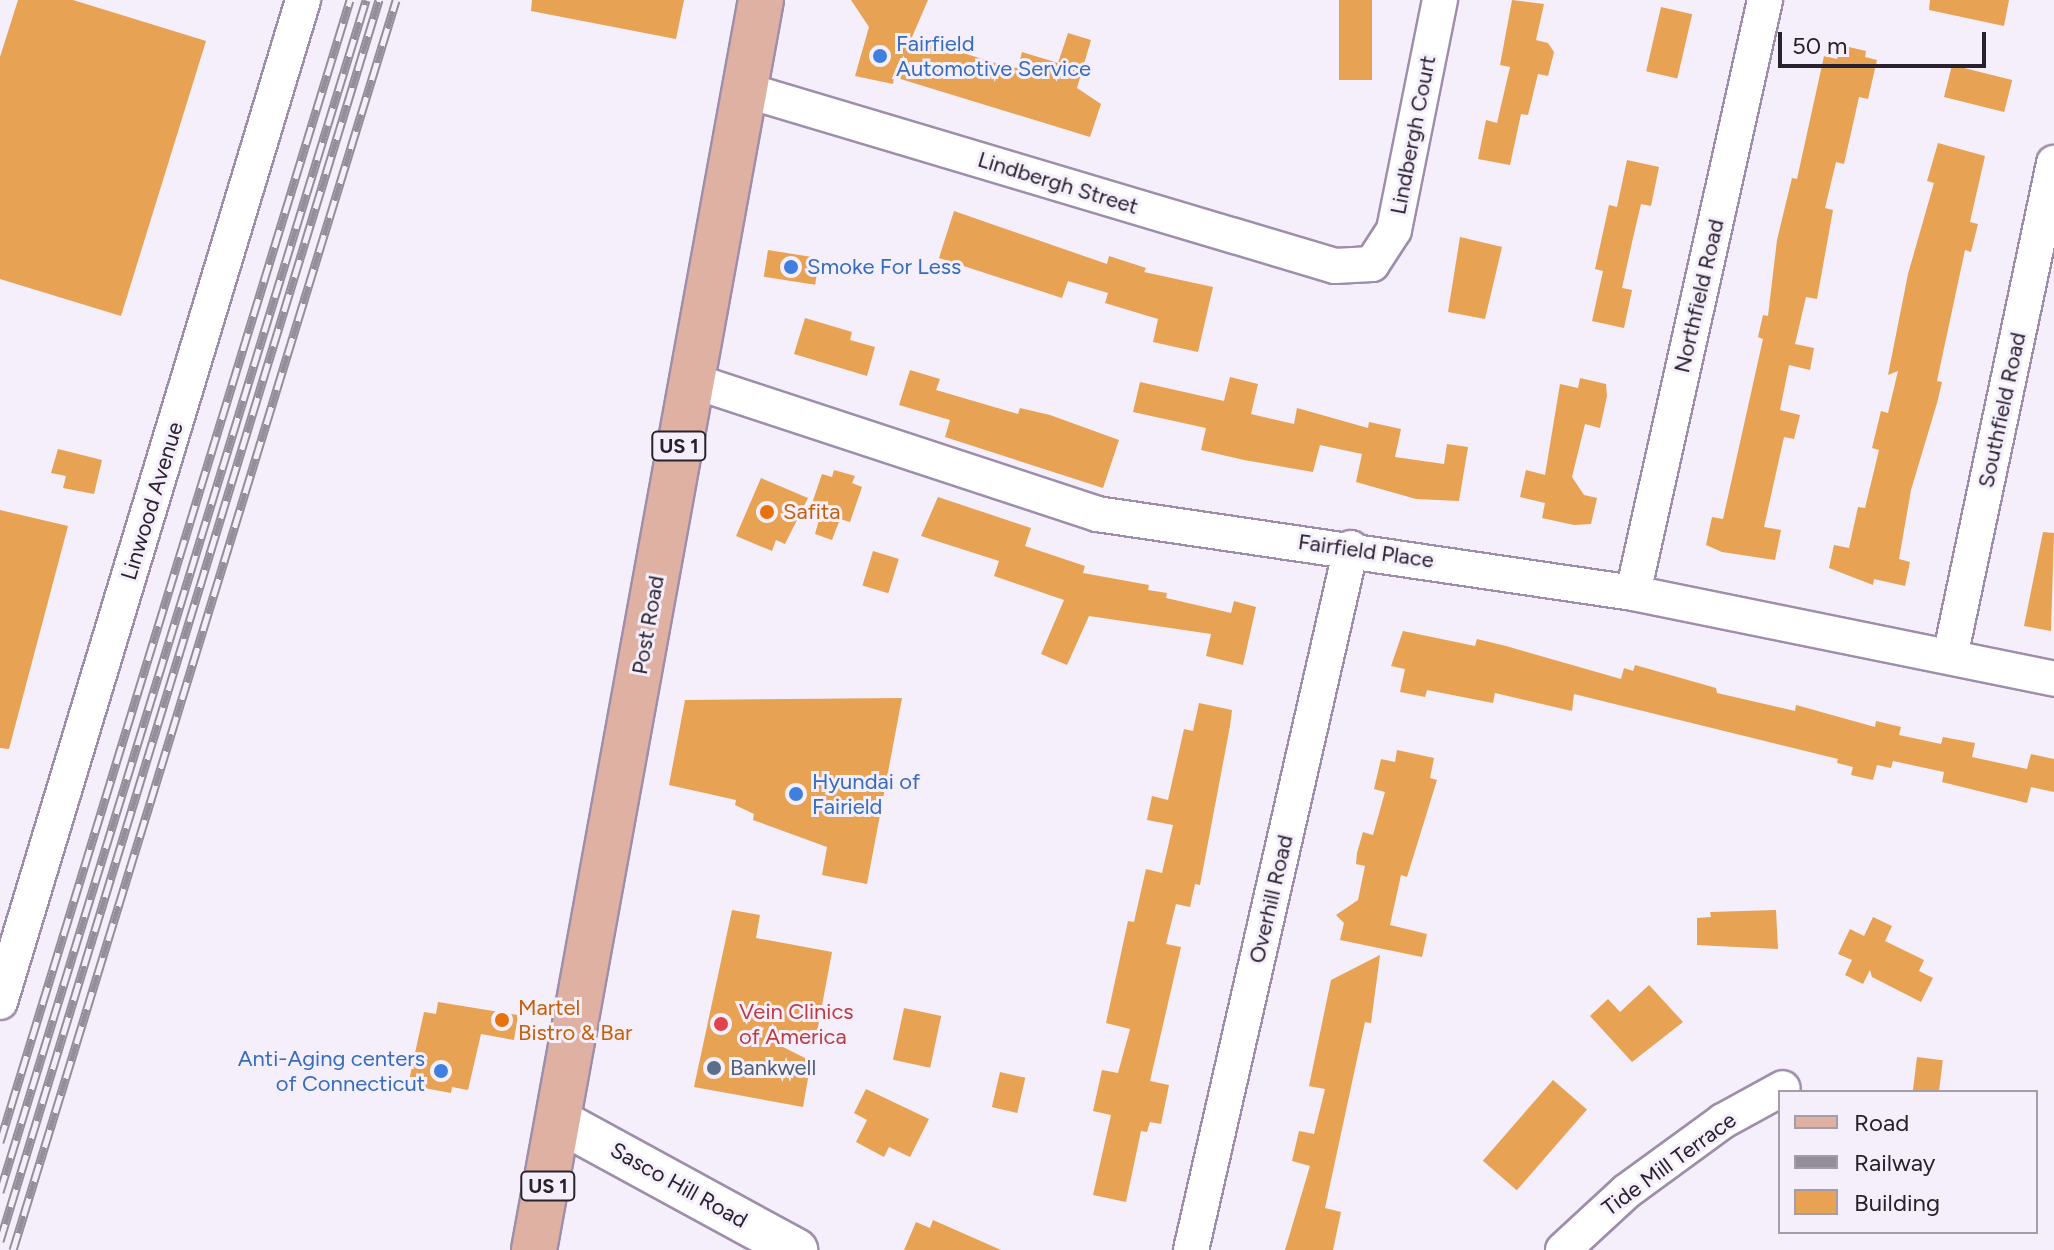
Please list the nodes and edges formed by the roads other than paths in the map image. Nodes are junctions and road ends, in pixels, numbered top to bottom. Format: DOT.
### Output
graph roads {
  1 [pos="303,0"];
  2 [pos="761,0"];
  3 [pos="1440,0"];
  4 [pos="1765,0"];
  5 [pos="745,90"];
  6 [pos="2054,163"];
  7 [pos="1372,264"];
  8 [pos="690,380"];
  9 [pos="1351,548"];
  10 [pos="1633,593"];
  11 [pos="1950,657"];
  12 [pos="2054,679"];
  13 [pos="0,1002"];
  14 [pos="1783,1088"];
  15 [pos="1779,1090"];
  16 [pos="1778,1091"];
  17 [pos="561,1122"];
  18 [pos="534,1250"];
  19 [pos="796,1250"];
  20 [pos="1191,1250"];
  21 [pos="1563,1250"];
  1 -- 13 [label="street, Linwood Avenue"];
  2 -- 5 [label="main road, Post Road / US 1"];
  3 -- 7 [label="street, Lindbergh Court"];
  4 -- 10 [label="street, Northfield Road"];
  5 -- 7 [label="street, Lindbergh Street"];
  5 -- 8 [label="main road, Post Road / US 1"];
  6 -- 11 [label="street, Southfield Road"];
  8 -- 9 [label="street, Fairfield Place"];
  8 -- 17 [label="main road, Post Road / US 1"];
  9 -- 10 [label="street, Fairfield Place"];
  9 -- 20 [label="street, Overhill Road"];
  10 -- 11 [label="street, Fairfield Place"];
  11 -- 12 [label="street, Fairfield Place"];
  14 -- 15 [label="street, Tide Mill Terrace"];
  16 -- 21 [label="street, Tide Mill Terrace"];
  17 -- 18 [label="main road, Post Road / US 1"];
  17 -- 19 [label="street, Sasco Hill Road"];
}
